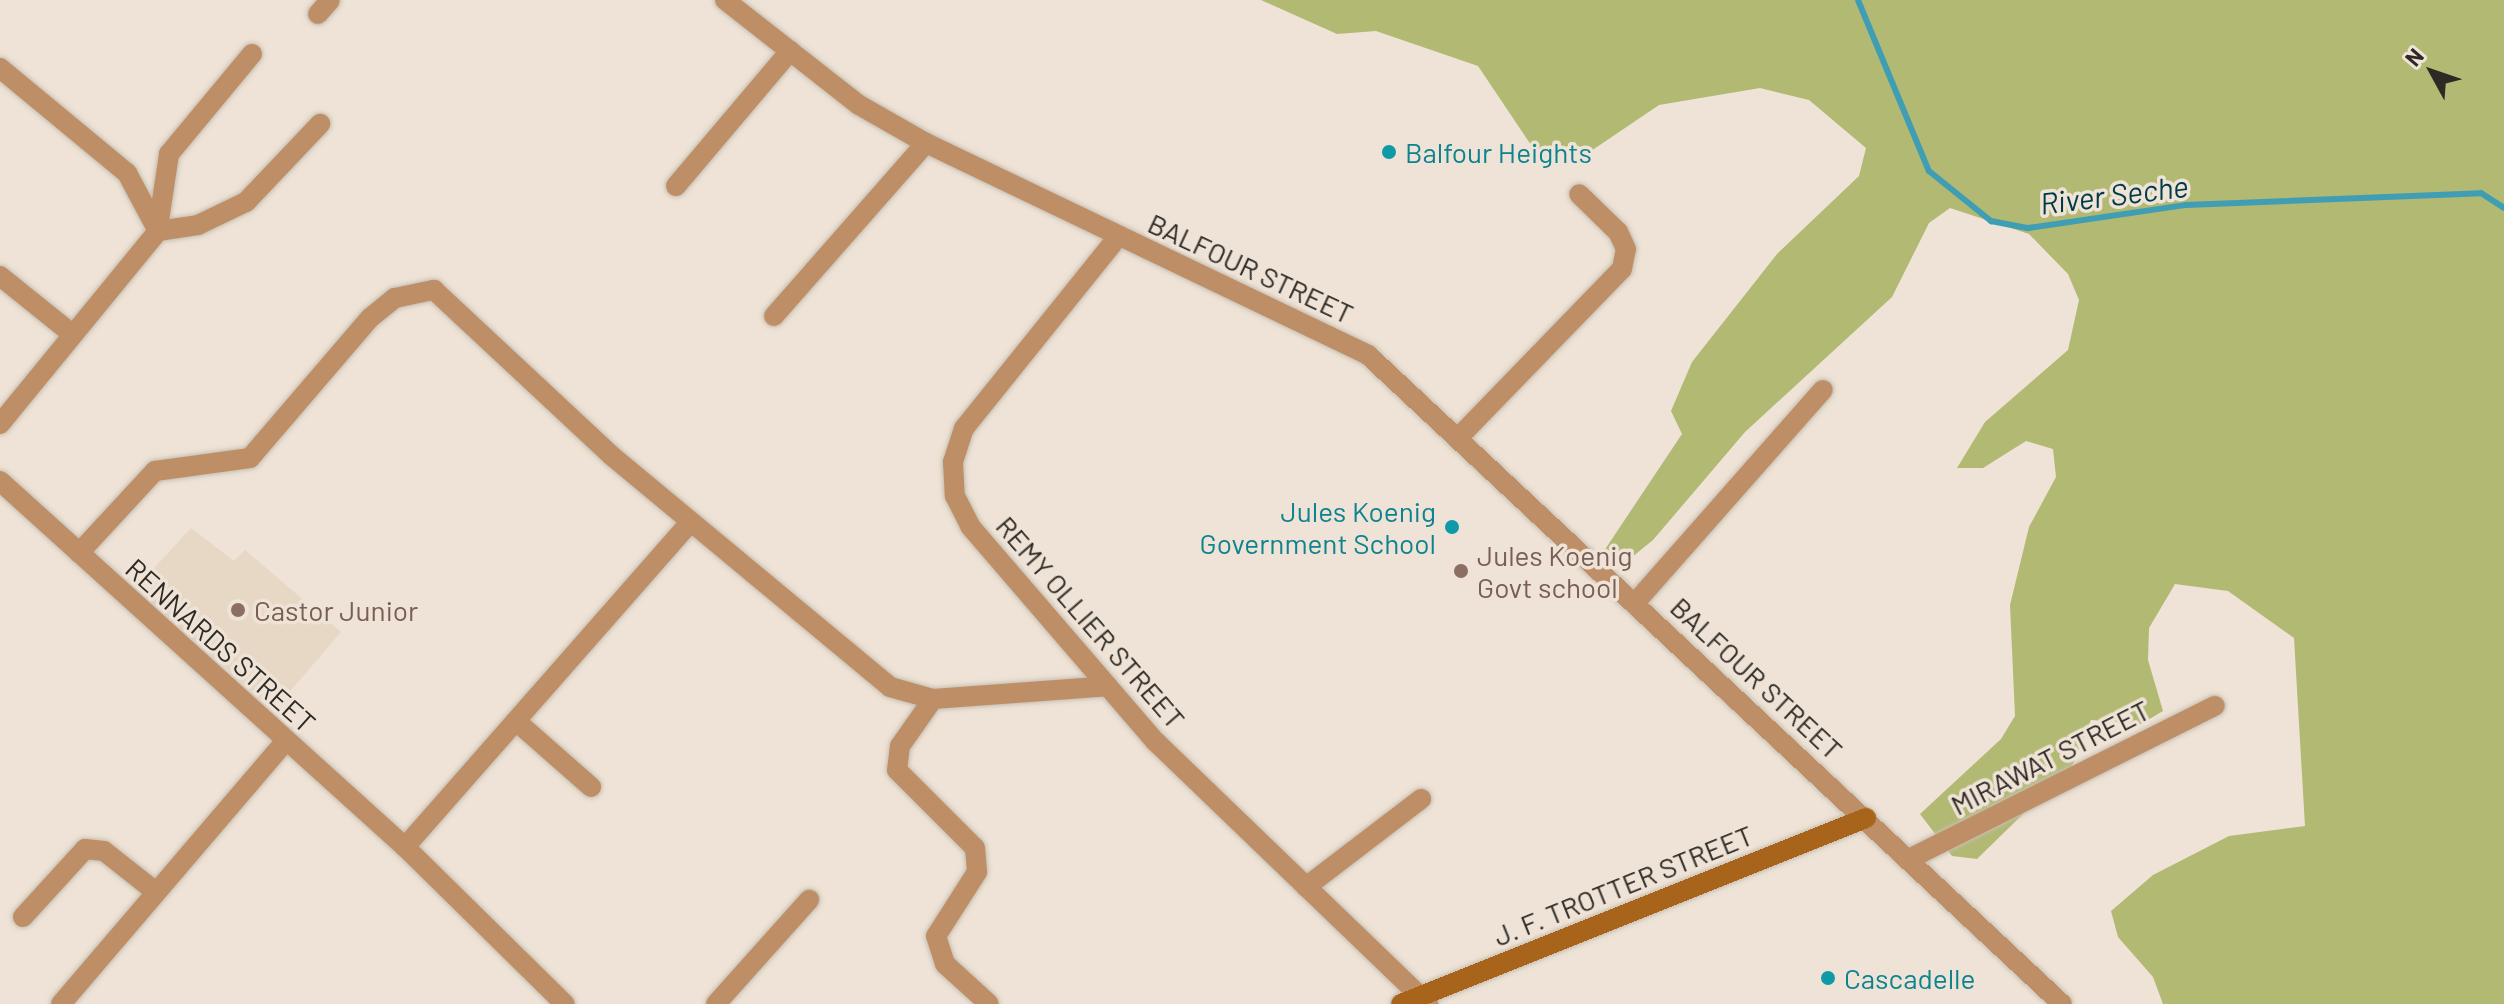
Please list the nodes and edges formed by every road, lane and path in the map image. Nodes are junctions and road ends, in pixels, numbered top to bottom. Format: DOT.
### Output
graph roads {
  1 [pos="725,0"];
  2 [pos="751,8"];
  3 [pos="790,51"];
  4 [pos="252,54"];
  5 [pos="0,68"];
  6 [pos="320,124"];
  7 [pos="926,143"];
  8 [pos="676,186"];
  9 [pos="1579,194"];
  10 [pos="158,231"];
  11 [pos="1117,238"];
  12 [pos="0,276"];
  13 [pos="774,316"];
  14 [pos="71,333"];
  15 [pos="1823,390"];
  16 [pos="0,424"];
  17 [pos="1458,438"];
  18 [pos="0,481"];
  19 [pos="691,522"];
  20 [pos="79,553"];
  21 [pos="1635,603"];
  22 [pos="1108,686"];
  23 [pos="933,699"];
  24 [pos="2215,706"];
  25 [pos="516,721"];
  26 [pos="285,742"];
  27 [pos="591,787"];
  28 [pos="1421,799"];
  29 [pos="1866,818"];
  30 [pos="405,847"];
  31 [pos="1909,859"];
  32 [pos="1306,887"];
  33 [pos="156,892"];
  34 [pos="809,900"];
  35 [pos="23,917"];
  36 [pos="1416,1001"];
  37 [pos="61,1004"];
  38 [pos="565,1004"];
  39 [pos="716,1004"];
  40 [pos="989,1004"];
  41 [pos="2062,1004"];
  1 -- 2 [label="street, BALFOUR STREET"];
  2 -- 3 [label="street, BALFOUR STREET"];
  3 -- 7 [label="street, BALFOUR STREET"];
  3 -- 8 [label="street"];
  4 -- 10 [label="street"];
  5 -- 10 [label="street"];
  6 -- 10 [label="street"];
  7 -- 11 [label="street, BALFOUR STREET"];
  7 -- 13 [label="street"];
  9 -- 17 [label="street"];
  10 -- 14 [label="street"];
  11 -- 17 [label="street, BALFOUR STREET"];
  11 -- 22 [label="street, REMY OLLIER STREET"];
  12 -- 14 [label="street"];
  14 -- 16 [label="street"];
  15 -- 21 [label="street"];
  17 -- 21 [label="street, BALFOUR STREET"];
  18 -- 20 [label="street, RENNARDS STREET"];
  19 -- 20 [label="street"];
  19 -- 23 [label="street"];
  19 -- 25 [label="street"];
  20 -- 26 [label="street, RENNARDS STREET"];
  21 -- 29 [label="street, BALFOUR STREET"];
  22 -- 23 [label="street"];
  22 -- 32 [label="street, REMY OLLIER STREET"];
  23 -- 40 [label="street"];
  24 -- 31 [label="street, MIRAWAT STREET"];
  25 -- 27 [label="street"];
  25 -- 30 [label="street"];
  26 -- 30 [label="street, RENNARDS STREET"];
  26 -- 33 [label="street"];
  28 -- 32 [label="street"];
  29 -- 31 [label="street, BALFOUR STREET"];
  29 -- 36 [label="street, J. F. TROTTER STREET"];
  30 -- 38 [label="street, RENNARDS STREET"];
  31 -- 41 [label="street, BALFOUR STREET"];
  32 -- 36 [label="street, REMY OLLIER STREET"];
  33 -- 35 [label="street"];
  33 -- 37 [label="street"];
  34 -- 39 [label="street"];
}
